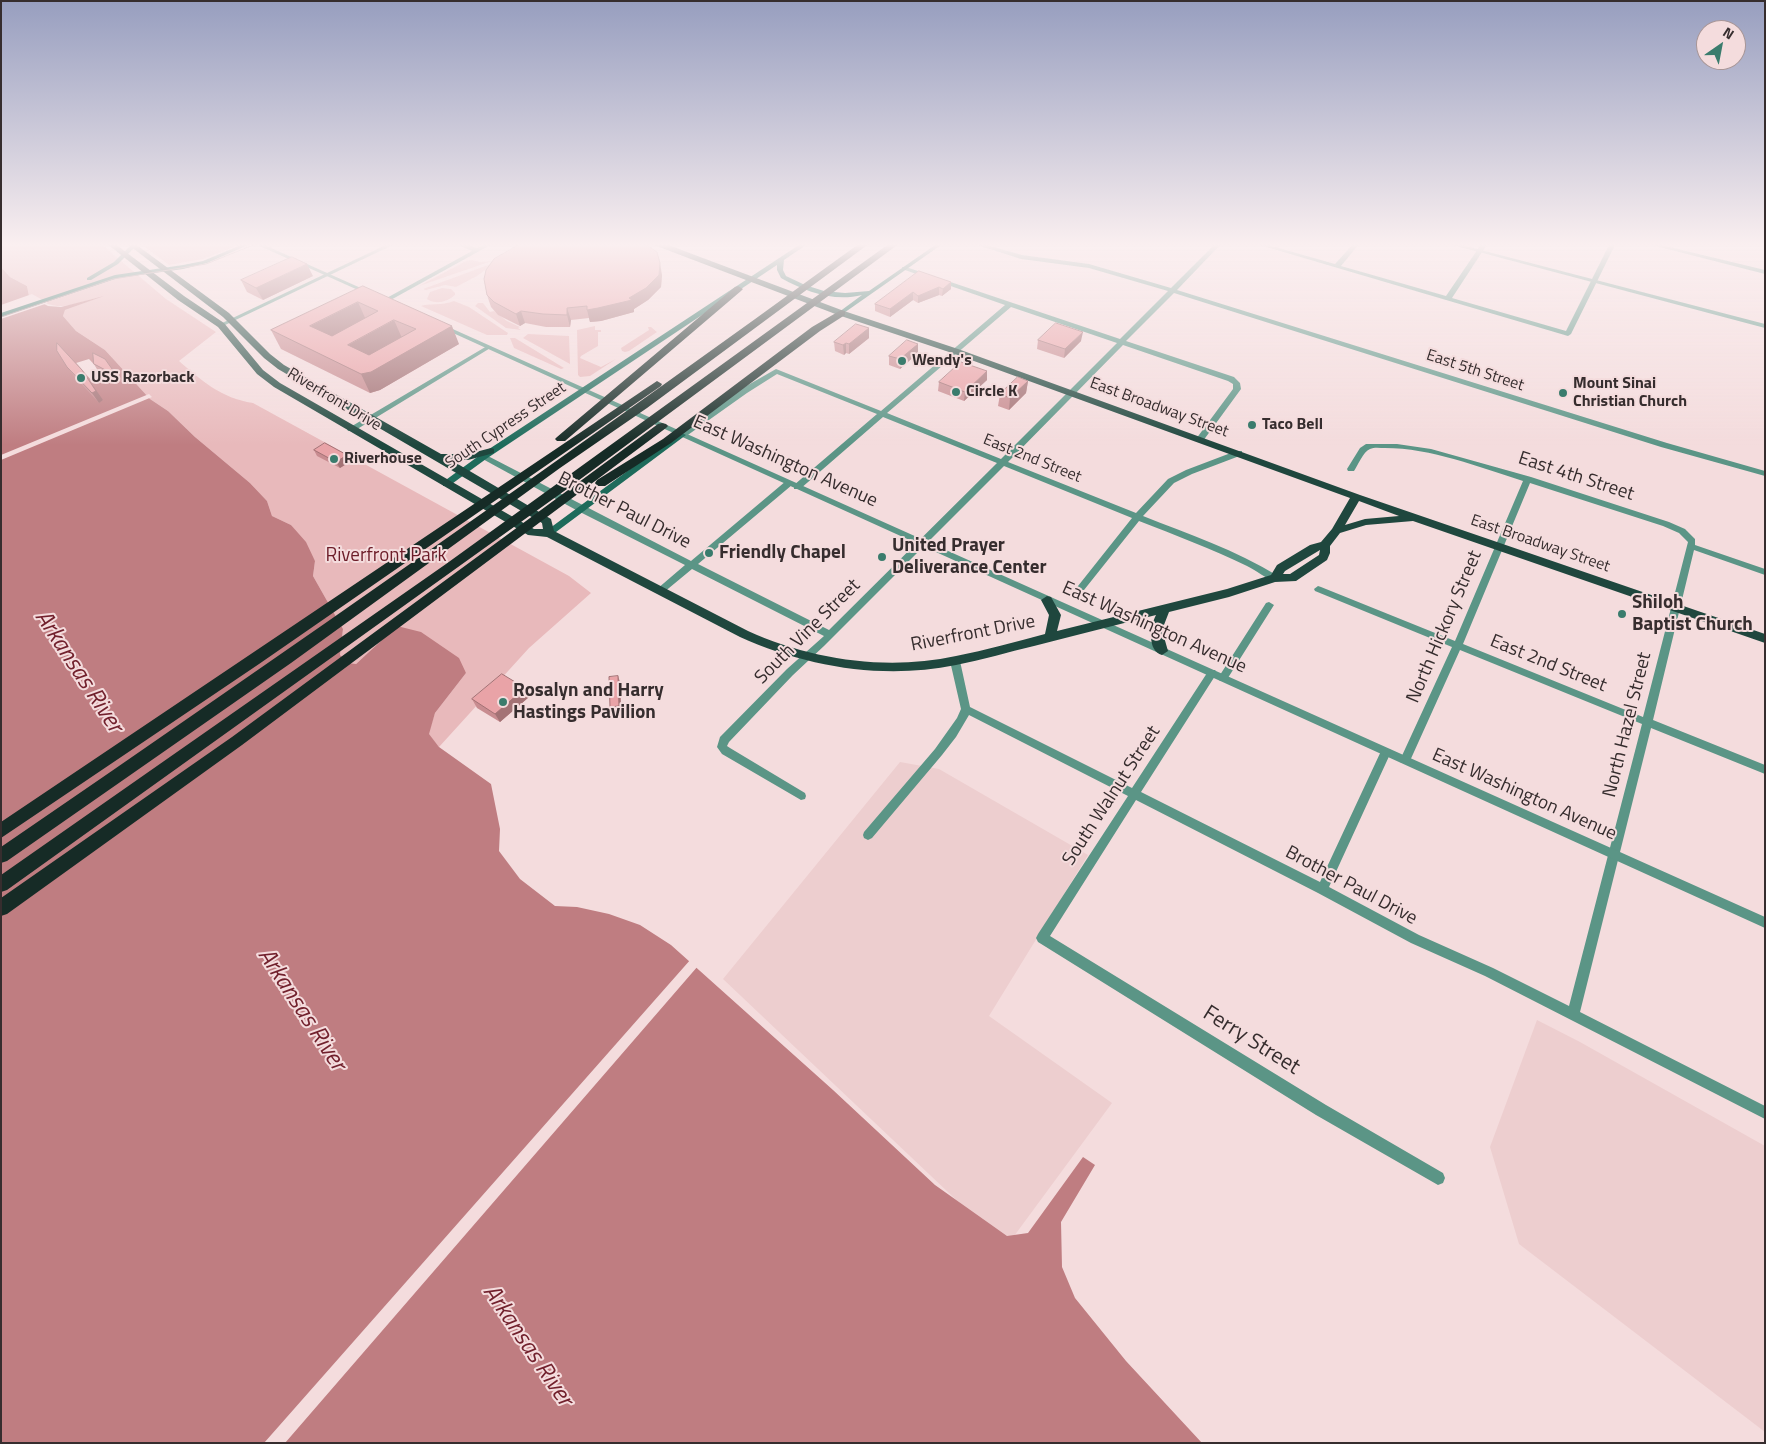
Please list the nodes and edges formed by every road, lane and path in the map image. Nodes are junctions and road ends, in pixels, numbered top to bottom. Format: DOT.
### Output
graph roads {
  1 [pos="14,310"];
  2 [pos="199,310"];
  3 [pos="219,310"];
  4 [pos="253,310"];
  5 [pos="705,310"];
  6 [pos="713,310"];
  7 [pos="772,310"];
  8 [pos="773,310"];
  9 [pos="804,310"];
  10 [pos="834,310"];
  11 [pos="845,310"];
  12 [pos="1003,310"];
  13 [pos="1029,310"];
  14 [pos="1151,310"];
  15 [pos="1237,310"];
  16 [pos="1487,310"];
  17 [pos="1579,310"];
  18 [pos="1706,310"];
  19 [pos="841,313"];
  20 [pos="1,315"];
  21 [pos="232,320"];
  22 [pos="434,323"];
  23 [pos="221,326"];
  24 [pos="1765,326"];
  25 [pos="1120,341"];
  26 [pos="489,347"];
  27 [pos="955,351"];
  28 [pos="583,390"];
  29 [pos="1070,393"];
  30 [pos="881,414"];
  31 [pos="370,417"];
  32 [pos="608,424"];
  33 [pos="350,429"];
  34 [pos="682,435"];
  35 [pos="1200,439"];
  36 [pos="1239,453"];
  37 [pos="487,454"];
  38 [pos="436,455"];
  39 [pos="548,460"];
  40 [pos="1002,463"];
  41 [pos="1351,469"];
  42 [pos="463,471"];
  43 [pos="1765,474"];
  44 [pos="1528,479"];
  45 [pos="587,480"];
  46 [pos="446,484"];
  47 [pos="793,485"];
  48 [pos="1356,497"];
  49 [pos="581,509"];
  50 [pos="1137,517"];
  51 [pos="1417,518"];
  52 [pos="1336,531"];
  53 [pos="549,533"];
  54 [pos="922,543"];
  55 [pos="1690,546"];
  56 [pos="1499,547"];
  57 [pos="691,565"];
  58 [pos="1765,572"];
  59 [pos="1275,578"];
  60 [pos="1081,588"];
  61 [pos="1318,589"];
  62 [pos="660,591"];
  63 [pos="1047,600"];
  64 [pos="1269,605"];
  65 [pos="1675,608"];
  66 [pos="1164,610"];
  67 [pos="1103,625"];
  68 [pos="830,635"];
  69 [pos="1050,638"];
  70 [pos="1765,639"];
  71 [pos="1456,646"];
  72 [pos="1162,651"];
  73 [pos="807,657"];
  74 [pos="955,661"];
  75 [pos="1212,673"];
  76 [pos="1223,678"];
  77 [pos="966,709"];
  78 [pos="1647,723"];
  79 [pos="1386,752"];
  80 [pos="1405,760"];
  81 [pos="1765,770"];
  82 [pos="1134,794"];
  83 [pos="801,796"];
  84 [pos="1,831"];
  85 [pos="868,835"];
  86 [pos="1613,854"];
  87 [pos="1,856"];
  88 [pos="1,884"];
  89 [pos="1322,889"];
  90 [pos="1,908"];
  91 [pos="1765,923"];
  92 [pos="1042,938"];
  93 [pos="1572,1014"];
  94 [pos="1765,1113"];
  95 [pos="1438,1178"];
  1 -- 20 [label="main road"];
  2 -- 23 [label="main road, Riverfront Drive"];
  3 -- 21 [label="main road"];
  4 -- 21 [label="street"];
  5 -- 28 [label="main road, South Cypress Street"];
  6 -- 39 [label="highway"];
  7 -- 32 [label="highway"];
  8 -- 32 [label="highway"];
  9 -- 45 [label="highway"];
  10 -- 19 [label="main road, East Broadway Street"];
  11 -- 19 [label="main road"];
  12 -- 27 [label="street"];
  13 -- 25 [label="street"];
  14 -- 25 [label="street, South Vine Street"];
  15 -- 43 [label="street, East 5th Street"];
  16 -- 17 [label="street"];
  18 -- 24 [label="street"];
  19 -- 27 [label="main road, East Broadway Street"];
  19 -- 45 [label="highway"];
  21 -- 23 [label="street"];
  21 -- 31 [label="main road"];
  22 -- 26 [label="street, East Washington Avenue"];
  23 -- 33 [label="main road, Riverfront Drive"];
  25 -- 29 [label="street, South Vine Street"];
  25 -- 35 [label="street"];
  26 -- 28 [label="street, East Washington Avenue"];
  26 -- 31 [label="street"];
  27 -- 29 [label="main road, East Broadway Street"];
  27 -- 30 [label="street"];
  28 -- 34 [label="street, East Washington Avenue"];
  28 -- 37 [label="main road, South Cypress Street"];
  29 -- 35 [label="main road, East Broadway Street"];
  29 -- 40 [label="street, South Vine Street"];
  30 -- 34 [label="street, East 2nd Street"];
  30 -- 40 [label="street, East 2nd Street"];
  30 -- 47 [label="street"];
  31 -- 33 [label="street"];
  31 -- 38 [label="main road, Riverfront Drive"];
  32 -- 39 [label="highway"];
  33 -- 46 [label="main road, Riverfront Drive"];
  34 -- 47 [label="street, East Washington Avenue"];
  34 -- 49 [label="main road"];
  35 -- 36 [label="main road, East Broadway Street"];
  36 -- 48 [label="main road, East Broadway Street"];
  36 -- 50 [label="street"];
  37 -- 38 [label="main road"];
  37 -- 42 [label="main road, South Cypress Street"];
  37 -- 49 [label="street, Brother Paul Drive"];
  38 -- 42 [label="main road, Riverfront Drive"];
  39 -- 84 [label="highway"];
  39 -- 87 [label="highway"];
  40 -- 50 [label="street, East 2nd Street"];
  40 -- 54 [label="street, South Vine Street"];
  41 -- 44 [label="street, East 4th Street"];
  42 -- 46 [label="main road, South Cypress Street"];
  42 -- 53 [label="main road, Riverfront Drive"];
  44 -- 55 [label="street, East 4th Street"];
  44 -- 56 [label="street, North Hickory Street"];
  45 -- 88 [label="highway"];
  45 -- 90 [label="highway"];
  46 -- 53 [label="main road, Riverfront Drive"];
  47 -- 54 [label="street, East Washington Avenue"];
  47 -- 57 [label="street"];
  48 -- 51 [label="main road, East Broadway Street"];
  48 -- 52 [label="main road, Riverfront Drive"];
  49 -- 53 [label="main road"];
  49 -- 57 [label="street, Brother Paul Drive"];
  50 -- 59 [label="street, East 2nd Street"];
  50 -- 60 [label="street"];
  51 -- 52 [label="main road"];
  51 -- 56 [label="main road, East Broadway Street"];
  52 -- 59 [label="main road, Riverfront Drive"];
  53 -- 62 [label="main road, Riverfront Drive"];
  54 -- 63 [label="street, East Washington Avenue"];
  54 -- 68 [label="street, South Vine Street"];
  55 -- 58 [label="street"];
  55 -- 65 [label="street, North Hazel Street"];
  56 -- 65 [label="main road, East Broadway Street"];
  56 -- 71 [label="street, North Hickory Street"];
  57 -- 62 [label="street"];
  57 -- 68 [label="street, Brother Paul Drive"];
  59 -- 66 [label="main road, Riverfront Drive"];
  61 -- 71 [label="street, East 2nd Street"];
  62 -- 73 [label="main road, Riverfront Drive"];
  63 -- 67 [label="street, East Washington Avenue"];
  63 -- 69 [label="main road"];
  64 -- 76 [label="street"];
  65 -- 70 [label="main road, East Broadway Street"];
  65 -- 78 [label="street, North Hazel Street"];
  66 -- 67 [label="main road, Riverfront Drive"];
  66 -- 72 [label="main road"];
  67 -- 69 [label="main road, Riverfront Drive"];
  67 -- 72 [label="street, East Washington Avenue"];
  68 -- 73 [label="street, South Vine Street"];
  69 -- 74 [label="main road, Riverfront Drive"];
  71 -- 78 [label="street, East 2nd Street"];
  71 -- 80 [label="street, North Hickory Street"];
  72 -- 75 [label="street, East Washington Avenue"];
  73 -- 74 [label="main road, Riverfront Drive"];
  73 -- 83 [label="street, South Vine Street"];
  74 -- 77 [label="street"];
  75 -- 76 [label="street, East Washington Avenue"];
  75 -- 82 [label="street, South Walnut Street"];
  76 -- 79 [label="street, East Washington Avenue"];
  77 -- 82 [label="street, Brother Paul Drive"];
  77 -- 85 [label="street"];
  78 -- 81 [label="street, East 2nd Street"];
  78 -- 86 [label="street, North Hazel Street"];
  79 -- 80 [label="street, East Washington Avenue"];
  79 -- 89 [label="street"];
  80 -- 86 [label="street, East Washington Avenue"];
  82 -- 89 [label="street, Brother Paul Drive"];
  82 -- 92 [label="street, South Walnut Street"];
  86 -- 91 [label="street, East Washington Avenue"];
  86 -- 93 [label="street, North Hazel Street"];
  89 -- 93 [label="street, Brother Paul Drive"];
  92 -- 95 [label="street, Ferry Street"];
  93 -- 94 [label="street, Brother Paul Drive"];
}
